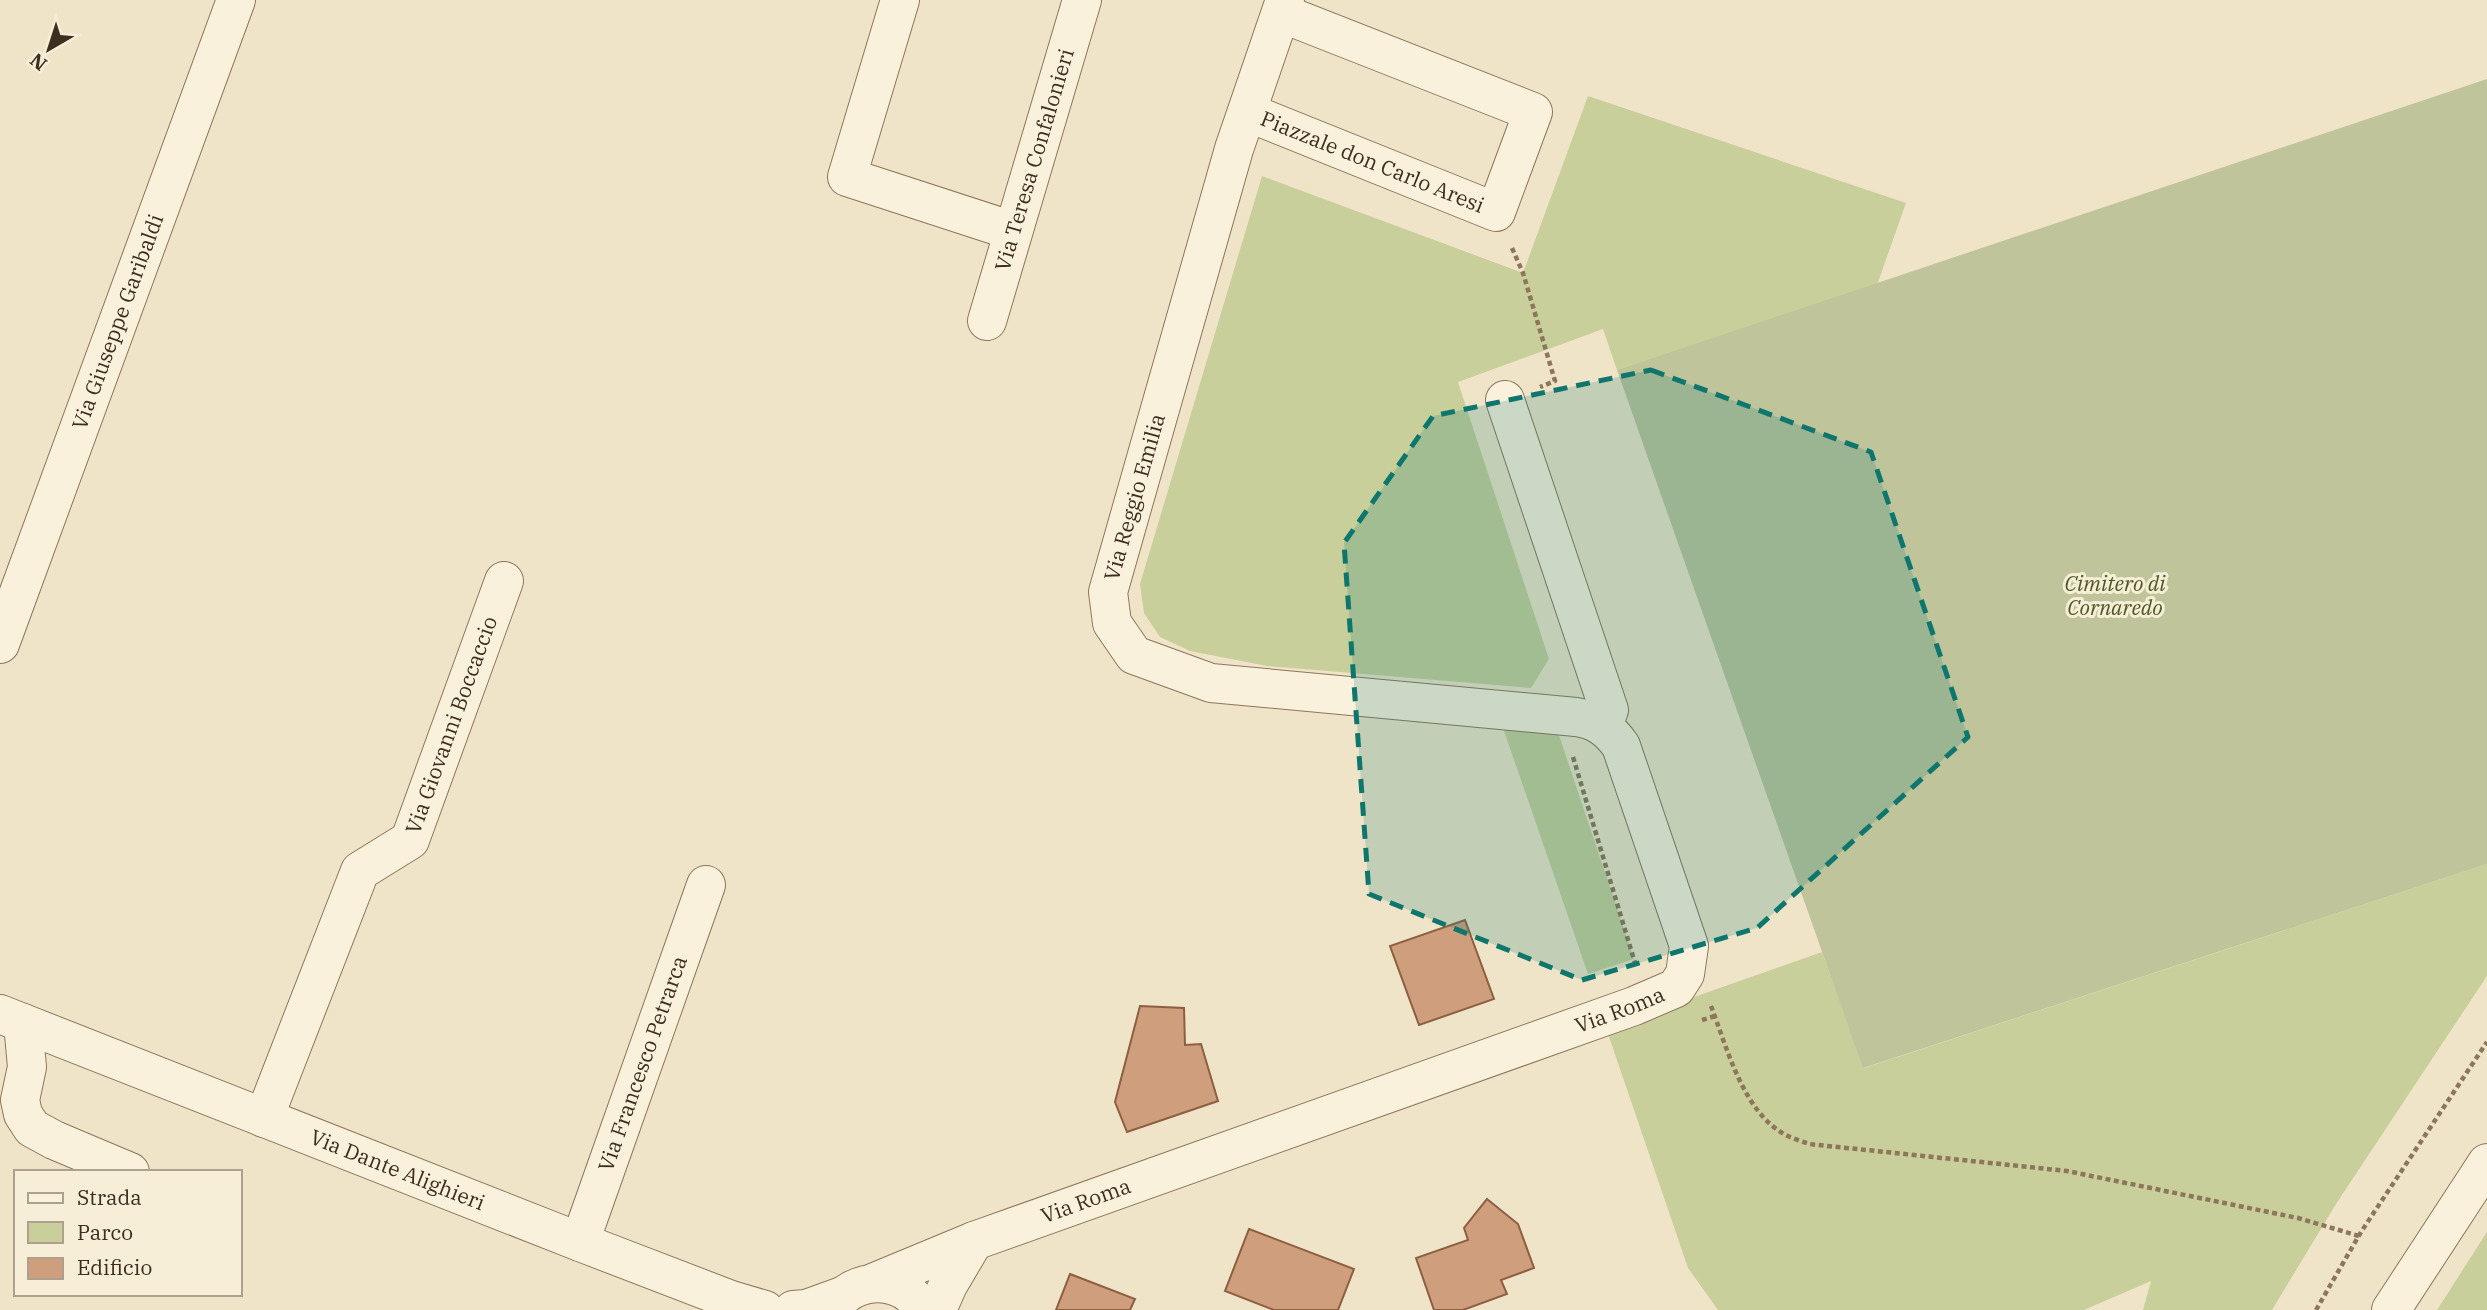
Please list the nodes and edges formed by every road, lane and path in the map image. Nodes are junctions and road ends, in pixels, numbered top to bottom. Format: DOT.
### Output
graph roads {
  1 [pos="236,0"];
  2 [pos="900,0"];
  3 [pos="1082,0"];
  4 [pos="1283,6"];
  5 [pos="1247,112"];
  6 [pos="1496,212"];
  7 [pos="1013,231"];
  8 [pos="986,321"];
  9 [pos="1505,400"];
  10 [pos="504,580"];
  11 [pos="0,644"];
  12 [pos="1561,716"];
  13 [pos="1603,726"];
  14 [pos="706,885"];
  15 [pos="1686,968"];
  16 [pos="1646,1001"];
  17 [pos="11,1019"];
  18 [pos="2487,1042"];
  19 [pos="264,1118"];
  20 [pos="2487,1163"];
  21 [pos="125,1170"];
  22 [pos="2359,1237"];
  23 [pos="974,1241"];
  24 [pos="580,1242"];
  25 [pos="849,1296"];
  26 [pos="745,1307"];
  27 [pos="793,1310"];
  28 [pos="924,1310"];
  29 [pos="937,1310"];
  30 [pos="2316,1310"];
  31 [pos="2391,1310"];
  1 -- 11 [label="street, Via Giuseppe Garibaldi"];
  2 -- 7 [label="street"];
  3 -- 7 [label="street, Via Teresa Confalonieri"];
  4 -- 5 [label="street, Via Reggio Emilia"];
  4 -- 6 [label="street, Piazzale don Carlo Aresi"];
  5 -- 6 [label="street, Piazzale don Carlo Aresi"];
  5 -- 12 [label="street, Via Reggio Emilia"];
  6 -- 9 [label="path"];
  7 -- 8 [label="street, Via Teresa Confalonieri"];
  9 -- 13 [label="street"];
  10 -- 19 [label="street, Via Giovanni Boccaccio"];
  12 -- 13 [label="street, Via Reggio Emilia"];
  12 -- 16 [label="path"];
  13 -- 15 [label="street, Via Roma"];
  14 -- 24 [label="street, Via Francesco Petrarca"];
  15 -- 16 [label="street, Via Roma"];
  15 -- 22 [label="path"];
  16 -- 23 [label="street, Via Roma"];
  17 -- 19 [label="street, Via Dante Alighieri"];
  17 -- 21 [label="street"];
  18 -- 22 [label="path"];
  19 -- 24 [label="street, Via Dante Alighieri"];
  20 -- 31 [label="street"];
  22 -- 30 [label="path"];
  23 -- 25 [label="street, Via Roma"];
  23 -- 29 [label="street"];
  24 -- 26 [label="street, Via Dante Alighieri"];
  25 -- 27 [label="street"];
  25 -- 28 [label="street"];
}
